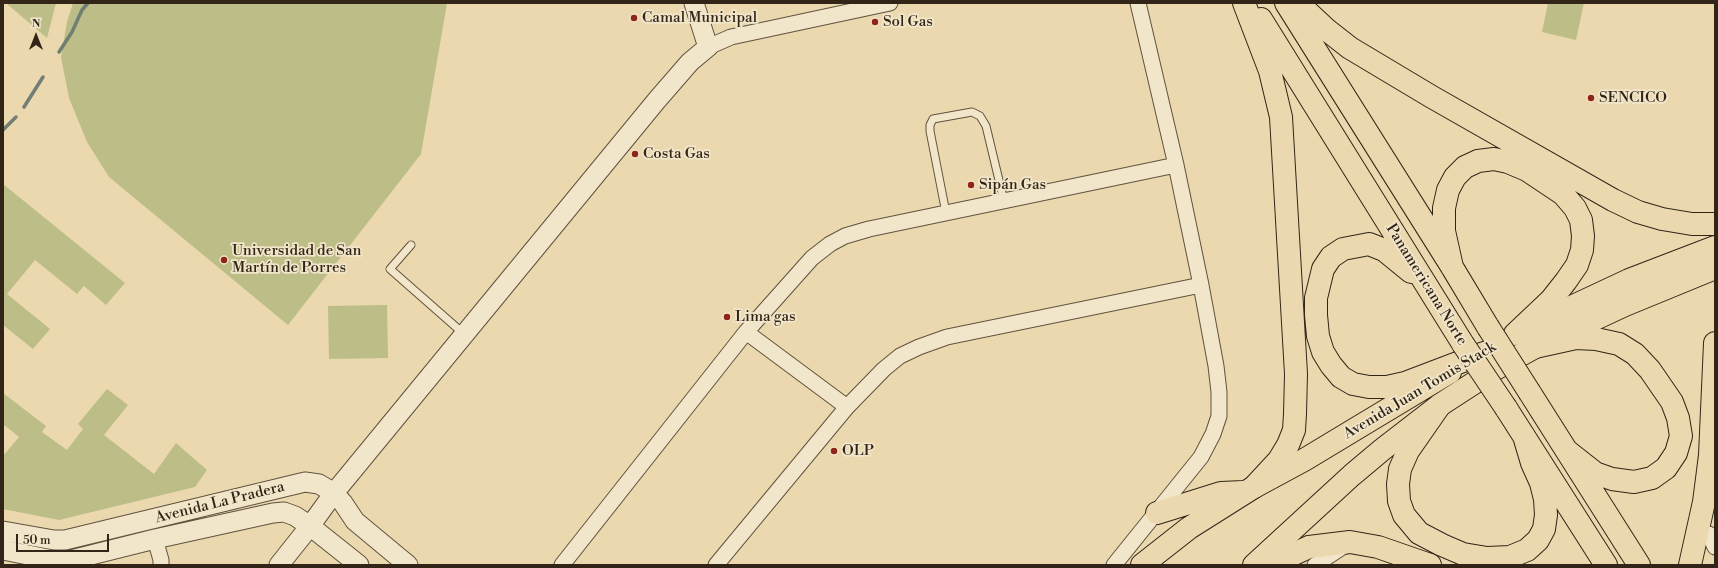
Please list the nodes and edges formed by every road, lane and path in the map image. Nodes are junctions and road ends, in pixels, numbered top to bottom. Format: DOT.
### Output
graph roads {
  1 [pos="694,3"];
  2 [pos="890,3"];
  3 [pos="1138,3"];
  4 [pos="1244,3"];
  5 [pos="1251,3"];
  6 [pos="1286,3"];
  7 [pos="1298,3"];
  8 [pos="708,47"];
  9 [pos="1176,165"];
  10 [pos="1004,201"];
  11 [pos="946,213"];
  12 [pos="1715,224"];
  13 [pos="411,246"];
  14 [pos="1715,247"];
  15 [pos="1452,267"];
  16 [pos="1715,268"];
  17 [pos="1424,283"];
  18 [pos="1201,285"];
  19 [pos="746,332"];
  20 [pos="464,334"];
  21 [pos="1514,334"];
  22 [pos="1715,343"];
  23 [pos="1535,347"];
  24 [pos="1484,353"];
  25 [pos="1440,405"];
  26 [pos="847,407"];
  27 [pos="1524,436"];
  28 [pos="1567,451"];
  29 [pos="283,488"];
  30 [pos="1250,490"];
  31 [pos="334,493"];
  32 [pos="284,512"];
  33 [pos="1157,513"];
  34 [pos="310,526"];
  35 [pos="3,531"];
  36 [pos="155,539"];
  37 [pos="1350,542"];
  38 [pos="3,550"];
  39 [pos="402,563"];
  40 [pos="1277,563"];
  41 [pos="161,565"];
  42 [pos="279,565"];
  43 [pos="360,565"];
  44 [pos="562,565"];
  45 [pos="716,565"];
  46 [pos="1114,565"];
  47 [pos="1142,565"];
  48 [pos="1254,565"];
  49 [pos="1316,565"];
  50 [pos="1430,565"];
  51 [pos="1606,565"];
  52 [pos="1639,565"];
  53 [pos="1690,565"];
  1 -- 8 [label="street"];
  2 -- 8 [label="street"];
  3 -- 9 [label="street"];
  4 -- 30 [label="main road"];
  5 -- 17 [label="main road, Panamericana Norte"];
  6 -- 15 [label="main road, Panamericana Norte"];
  7 -- 12 [label="main road"];
  8 -- 20 [label="street"];
  9 -- 10 [label="street"];
  9 -- 18 [label="street"];
  10 -- 11 [label="street"];
  10 -- 11 [label="lane"];
  11 -- 19 [label="street"];
  13 -- 20 [label="lane"];
  14 -- 21 [label="main road, Avenida Juan Tomis Stack"];
  15 -- 21 [label="main road"];
  15 -- 28 [label="main road, Panamericana Norte, bridge"];
  16 -- 23 [label="main road, Avenida Juan Tomis Stack"];
  17 -- 24 [label="main road"];
  17 -- 27 [label="main road, Panamericana Norte, bridge"];
  18 -- 26 [label="street"];
  18 -- 33 [label="street"];
  19 -- 26 [label="street"];
  19 -- 44 [label="street"];
  20 -- 31 [label="street"];
  21 -- 24 [label="main road, Avenida Juan Tomis Stack"];
  22 -- 53 [label="main road"];
  23 -- 25 [label="main road, Avenida Juan Tomis Stack"];
  23 -- 28 [label="main road"];
  24 -- 30 [label="main road, Avenida Juan Tomis Stack"];
  25 -- 27 [label="main road"];
  25 -- 48 [label="main road, Avenida Juan Tomis Stack"];
  26 -- 45 [label="street"];
  27 -- 51 [label="main road, Panamericana Norte"];
  28 -- 52 [label="main road, Panamericana Norte"];
  29 -- 31 [label="street, Avenida La Pradera"];
  29 -- 32 [label="street"];
  29 -- 35 [label="street, Avenida La Pradera"];
  30 -- 33 [label="main road"];
  30 -- 47 [label="main road, Avenida Juan Tomis Stack"];
  31 -- 34 [label="street"];
  31 -- 39 [label="street, Avenida La Pradera"];
  32 -- 34 [label="street, Avenida La Pradera"];
  32 -- 36 [label="street, Avenida La Pradera"];
  33 -- 46 [label="street"];
  34 -- 42 [label="street"];
  34 -- 43 [label="street, Avenida La Pradera"];
  36 -- 38 [label="street, Avenida La Pradera"];
  36 -- 41 [label="street"];
  37 -- 40 [label="main road"];
  37 -- 49 [label="street"];
  37 -- 50 [label="main road"];
}
